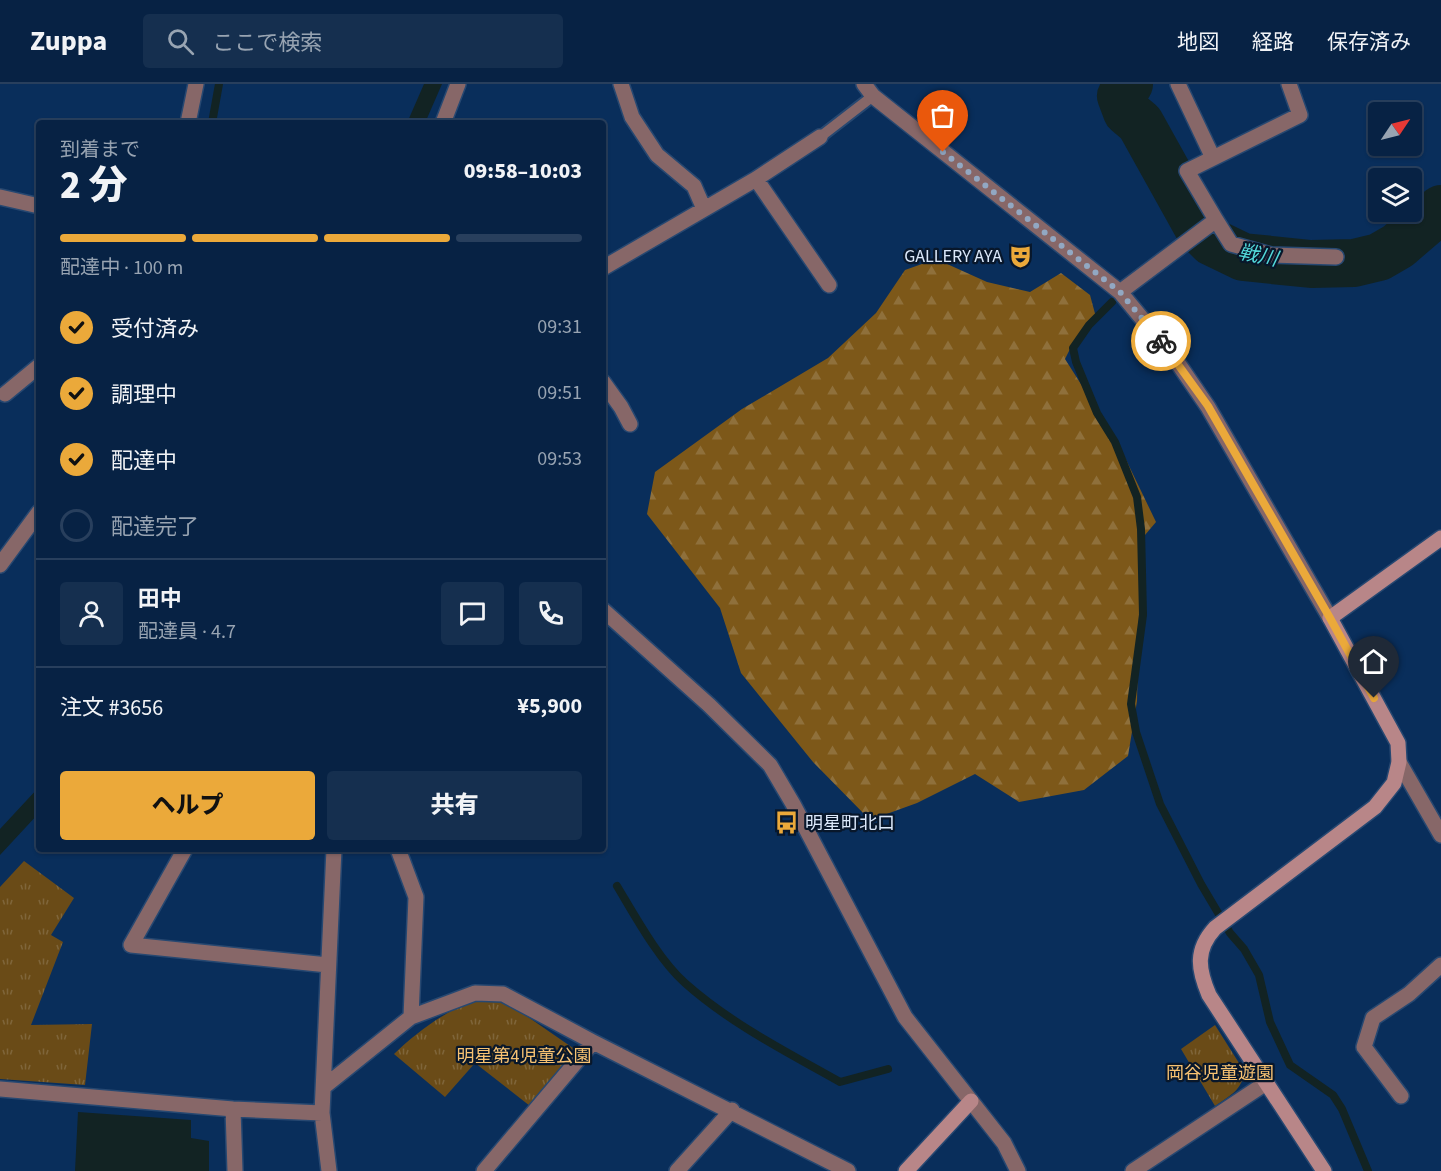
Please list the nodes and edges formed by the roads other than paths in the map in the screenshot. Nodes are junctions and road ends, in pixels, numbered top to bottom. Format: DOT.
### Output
graph roads {
  1 [pos="196,84"];
  2 [pos="458,84"];
  3 [pos="621,84"];
  4 [pos="1178,84"];
  5 [pos="1289,84"];
  6 [pos="868,90"];
  7 [pos="189,120"];
  8 [pos="444,120"];
  9 [pos="820,137"];
  10 [pos="1213,158"];
  11 [pos="756,179"];
  12 [pos="0,196"];
  13 [pos="36,205"];
  14 [pos="704,209"];
  15 [pos="1213,222"];
  16 [pos="1336,257"];
  17 [pos="606,266"];
  18 [pos="829,285"];
  19 [pos="1120,292"];
  20 [pos="36,368"];
  21 [pos="606,384"];
  22 [pos="5,394"];
  23 [pos="630,423"];
  24 [pos="36,516"];
  25 [pos="1441,538"];
  26 [pos="0,564"];
  27 [pos="606,613"];
  28 [pos="1330,618"];
  29 [pos="1399,762"];
  30 [pos="1441,835"];
  31 [pos="183,852"];
  32 [pos="334,852"];
  33 [pos="399,852"];
  34 [pos="328,965"];
  35 [pos="1441,965"];
  36 [pos="411,1017"];
  37 [pos="593,1042"];
  38 [pos="1266,1083"];
  39 [pos="325,1086"];
  40 [pos="0,1089"];
  41 [pos="1401,1096"];
  42 [pos="971,1101"];
  43 [pos="233,1109"];
  44 [pos="732,1110"];
  45 [pos="322,1113"];
  46 [pos="235,1171"];
  47 [pos="329,1171"];
  48 [pos="484,1171"];
  49 [pos="677,1171"];
  50 [pos="848,1171"];
  51 [pos="906,1171"];
  52 [pos="1018,1171"];
  53 [pos="1133,1171"];
  54 [pos="1324,1171"];
  1 -- 7 [label="street"];
  2 -- 8 [label="street"];
  3 -- 14 [label="street"];
  4 -- 10 [label="street"];
  5 -- 10 [label="street"];
  6 -- 9 [label="lane"];
  6 -- 19 [label="street"];
  9 -- 11 [label="street"];
  10 -- 15 [label="street"];
  11 -- 14 [label="street"];
  11 -- 18 [label="street"];
  12 -- 13 [label="street"];
  14 -- 17 [label="street"];
  15 -- 16 [label="street"];
  15 -- 19 [label="street"];
  19 -- 28 [label="street"];
  20 -- 22 [label="street"];
  21 -- 23 [label="street"];
  24 -- 26 [label="street"];
  25 -- 28 [label="street"];
  27 -- 42 [label="street"];
  28 -- 29 [label="street"];
  29 -- 30 [label="street"];
  29 -- 38 [label="street"];
  31 -- 34 [label="street"];
  32 -- 34 [label="street"];
  33 -- 36 [label="street"];
  34 -- 39 [label="street"];
  35 -- 41 [label="street"];
  36 -- 37 [label="street"];
  36 -- 39 [label="street"];
  37 -- 44 [label="street"];
  37 -- 48 [label="street"];
  38 -- 53 [label="street"];
  38 -- 54 [label="street"];
  39 -- 45 [label="street"];
  40 -- 43 [label="street"];
  42 -- 51 [label="street"];
  42 -- 52 [label="street"];
  43 -- 45 [label="street"];
  43 -- 46 [label="street"];
  44 -- 49 [label="street"];
  44 -- 50 [label="street"];
  45 -- 47 [label="street"];
}
